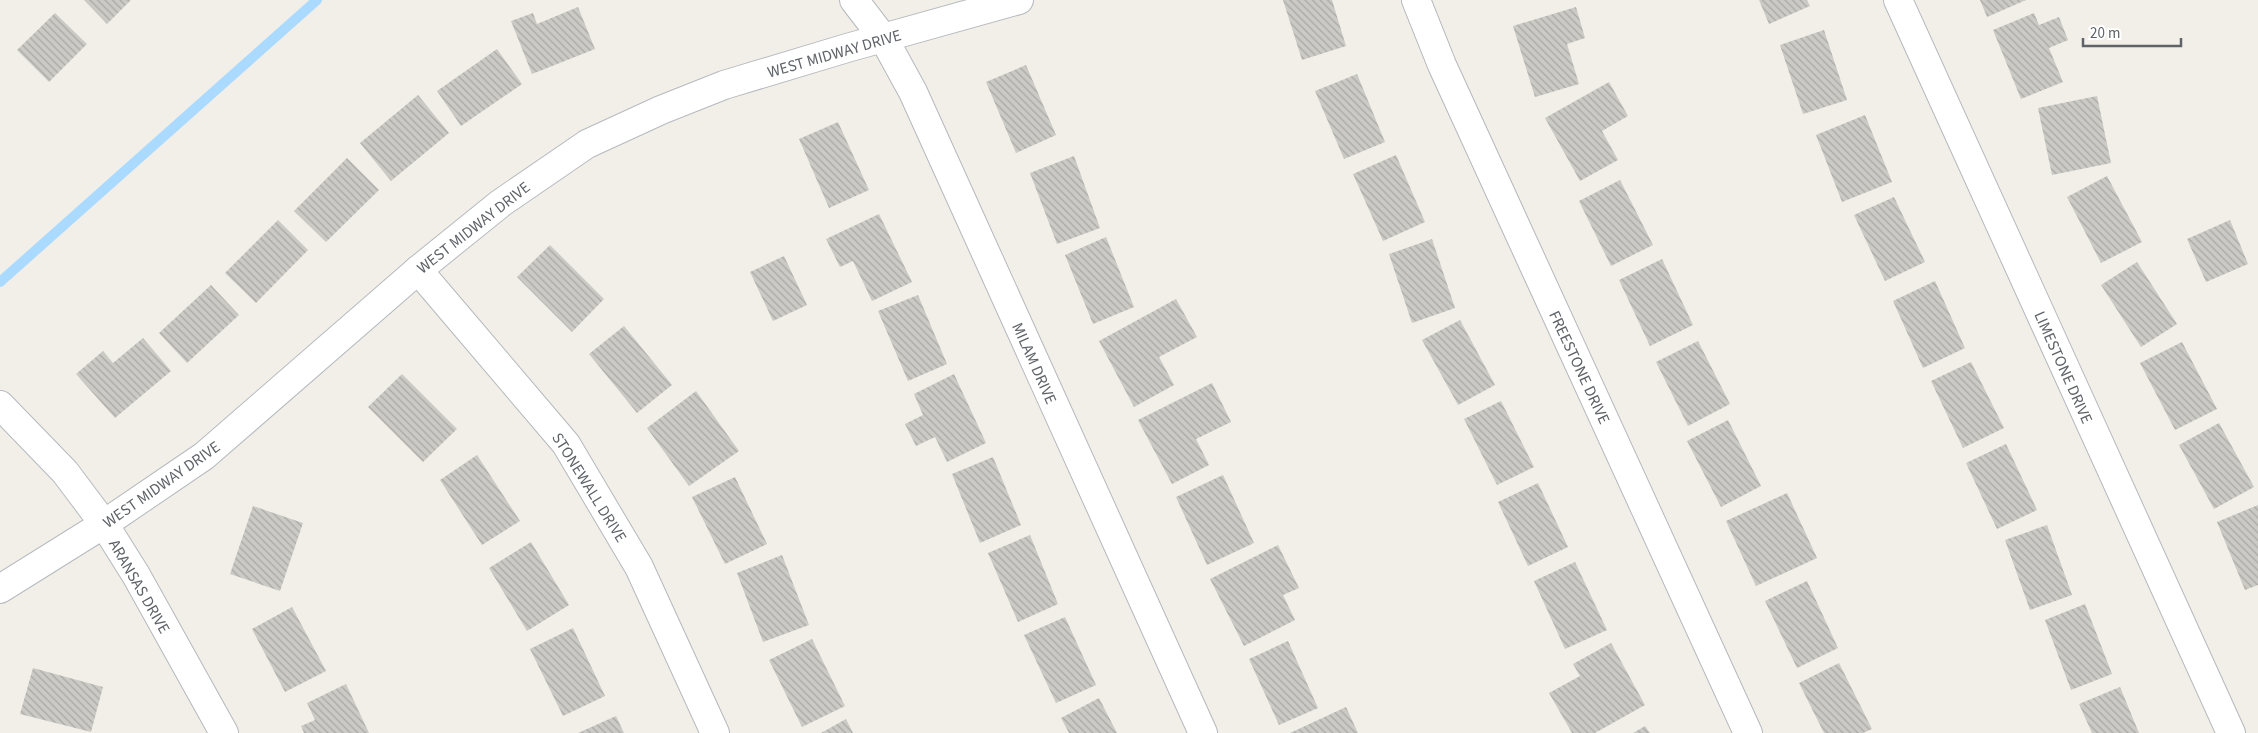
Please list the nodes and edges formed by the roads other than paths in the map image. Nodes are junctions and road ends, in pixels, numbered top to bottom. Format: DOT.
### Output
graph roads {
  1 [pos="854,0"];
  2 [pos="1019,0"];
  3 [pos="1416,0"];
  4 [pos="1898,0"];
  5 [pos="884,38"];
  6 [pos="418,270"];
  7 [pos="0,405"];
  8 [pos="104,524"];
  9 [pos="0,590"];
  10 [pos="224,733"];
  11 [pos="715,733"];
  12 [pos="1202,733"];
  13 [pos="1748,733"];
  14 [pos="2231,733"];
  1 -- 5 [label="street, MILAM DRIVE"];
  2 -- 5 [label="street, WEST MIDWAY DRIVE"];
  3 -- 13 [label="street, FREESTONE DRIVE"];
  4 -- 14 [label="street, LIMESTONE DRIVE"];
  5 -- 6 [label="street, WEST MIDWAY DRIVE"];
  5 -- 12 [label="street, MILAM DRIVE"];
  6 -- 8 [label="street, WEST MIDWAY DRIVE"];
  6 -- 11 [label="street, STONEWALL DRIVE"];
  7 -- 8 [label="street, ARANSAS DRIVE"];
  8 -- 9 [label="street, WEST MIDWAY DRIVE"];
  8 -- 10 [label="street, ARANSAS DRIVE"];
}
